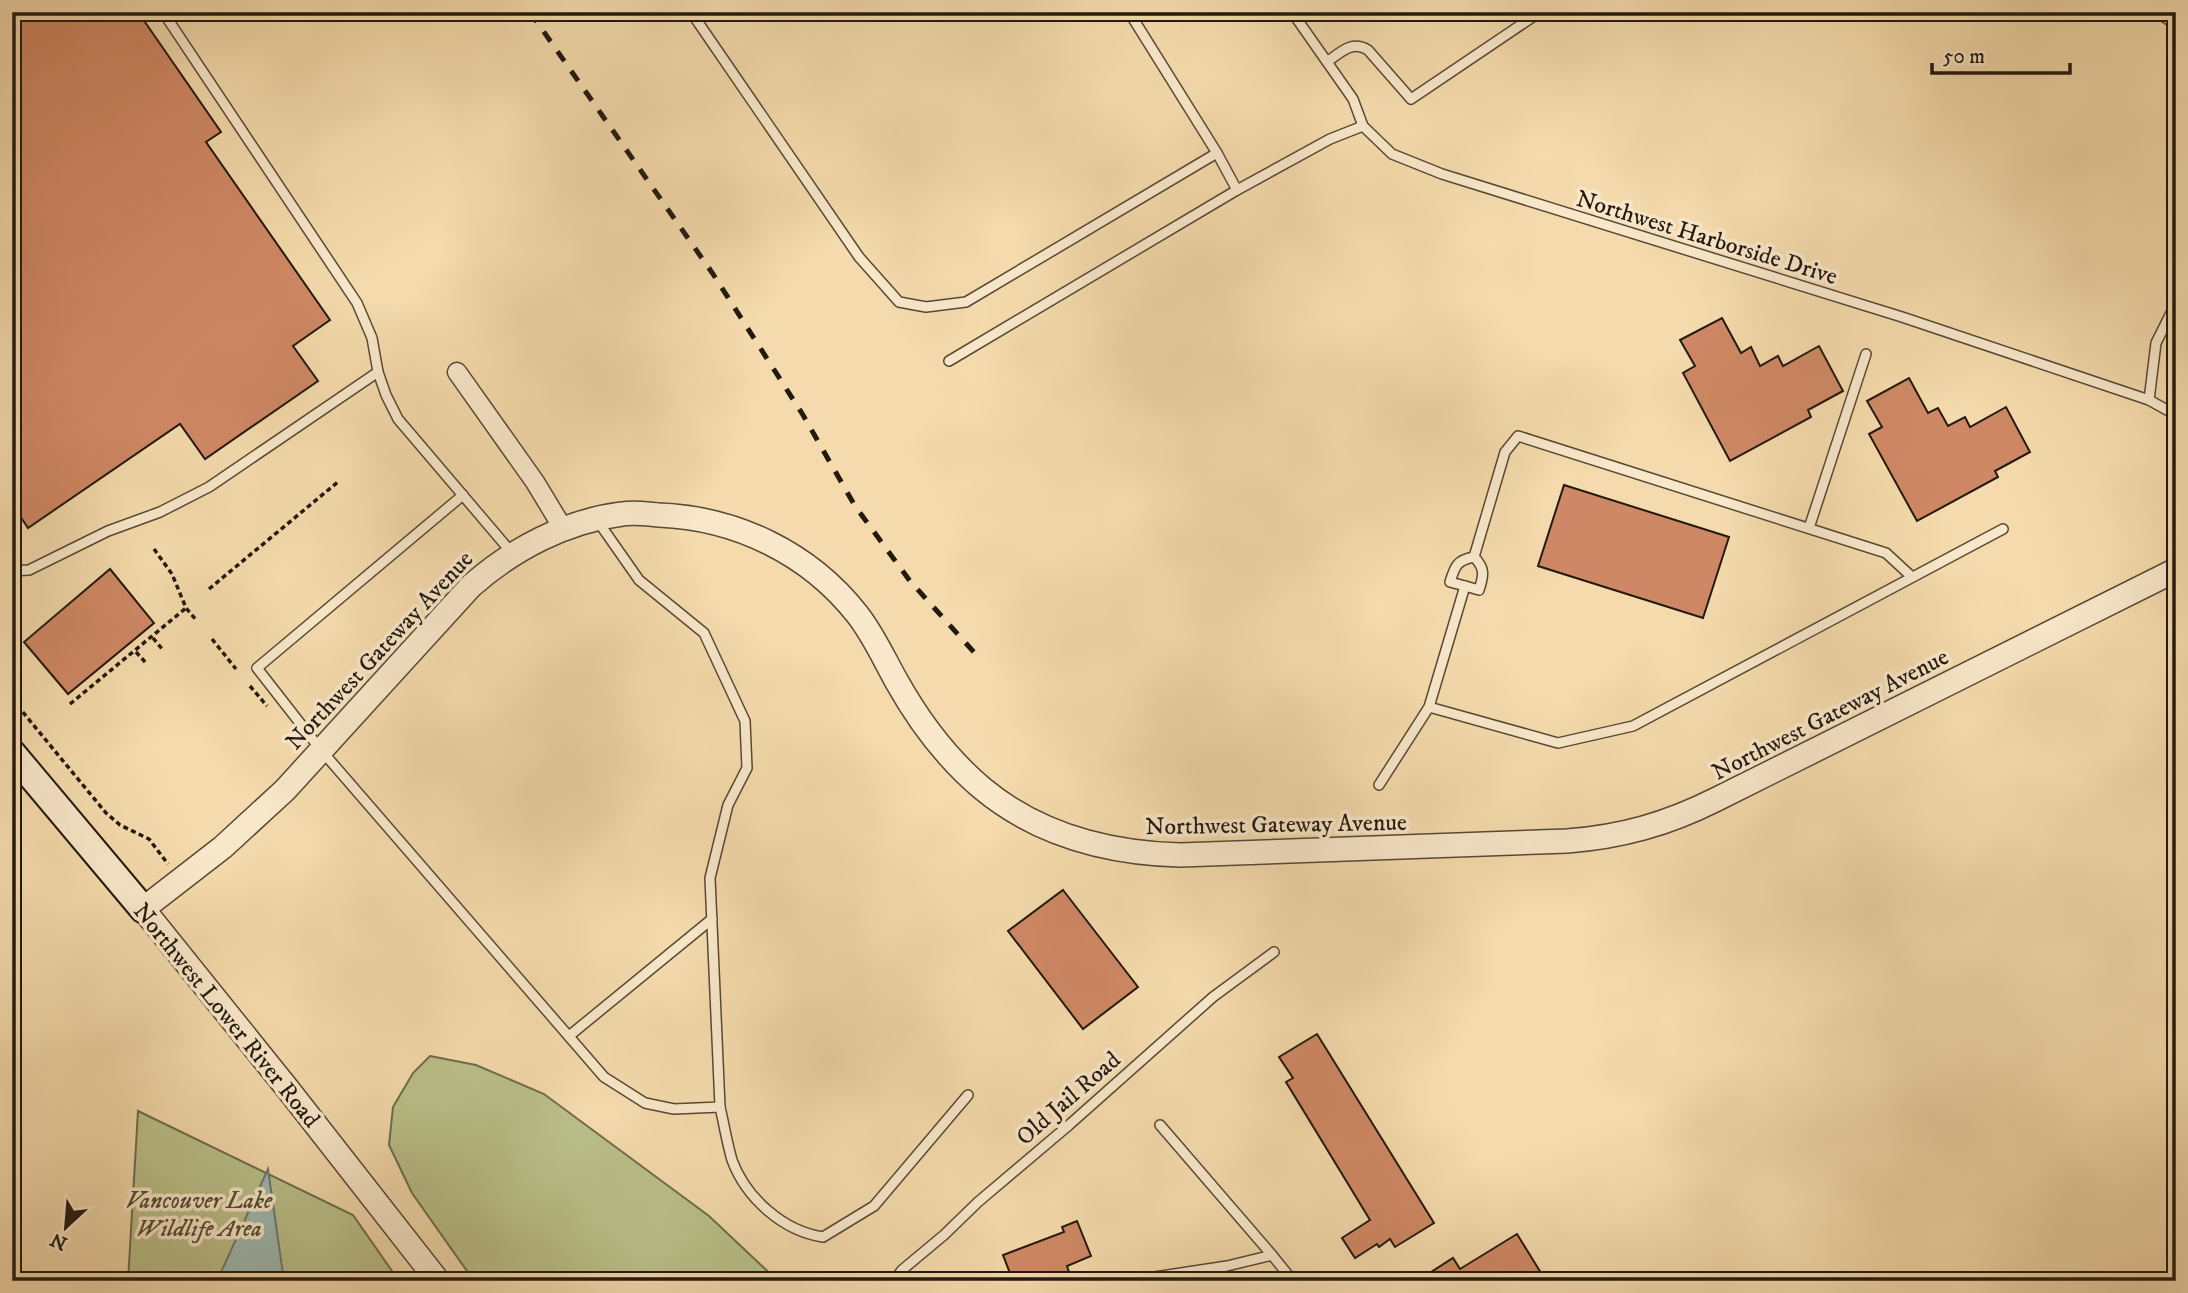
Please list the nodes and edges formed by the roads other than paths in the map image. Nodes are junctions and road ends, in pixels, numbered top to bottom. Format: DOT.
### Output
graph roads {
  1 [pos="163,12"];
  2 [pos="691,12"];
  3 [pos="1129,12"];
  4 [pos="1292,12"];
  5 [pos="1540,12"];
  6 [pos="2157,12"];
  7 [pos="2176,24"];
  8 [pos="1327,62"];
  9 [pos="1363,126"];
  10 [pos="1217,153"];
  11 [pos="1237,190"];
  12 [pos="2176,303"];
  13 [pos="1866,354"];
  14 [pos="949,361"];
  15 [pos="378,372"];
  16 [pos="457,372"];
  17 [pos="2149,400"];
  18 [pos="2176,415"];
  19 [pos="463,495"];
  20 [pos="596,519"];
  21 [pos="1810,528"];
  22 [pos="2003,529"];
  23 [pos="564,530"];
  24 [pos="513,553"];
  25 [pos="1474,557"];
  26 [pos="2176,570"];
  27 [pos="12,571"];
  28 [pos="1912,578"];
  29 [pos="1465,586"];
  30 [pos="1429,707"];
  31 [pos="321,750"];
  32 [pos="12,753"];
  33 [pos="1379,785"];
  34 [pos="143,909"];
  35 [pos="712,919"];
  36 [pos="1274,952"];
  37 [pos="569,1036"];
  38 [pos="968,1095"];
  39 [pos="720,1107"];
  40 [pos="1160,1125"];
  41 [pos="1272,1255"];
  42 [pos="438,1281"];
  43 [pos="894,1281"];
  44 [pos="1128,1281"];
  45 [pos="1293,1281"];
  1 -- 15 [label="lane"];
  2 -- 10 [label="lane"];
  3 -- 10 [label="lane"];
  4 -- 8 [label="lane, Northwest Harborside Drive"];
  5 -- 8 [label="lane"];
  6 -- 7 [label="lane"];
  8 -- 9 [label="lane, Northwest Harborside Drive"];
  9 -- 11 [label="lane"];
  9 -- 17 [label="lane, Northwest Harborside Drive"];
  10 -- 11 [label="lane"];
  11 -- 14 [label="lane"];
  12 -- 17 [label="lane"];
  13 -- 21 [label="lane"];
  15 -- 19 [label="lane"];
  15 -- 27 [label="lane"];
  16 -- 23 [label="street"];
  17 -- 18 [label="lane, Northwest Harborside Drive"];
  19 -- 24 [label="lane"];
  19 -- 31 [label="lane"];
  20 -- 23 [label="street, Northwest Gateway Avenue"];
  20 -- 26 [label="street, Northwest Gateway Avenue"];
  20 -- 35 [label="lane"];
  21 -- 25 [label="lane"];
  21 -- 28 [label="lane"];
  22 -- 28 [label="lane"];
  23 -- 24 [label="street, Northwest Gateway Avenue"];
  24 -- 31 [label="street, Northwest Gateway Avenue"];
  25 -- 29 [label="lane"];
  25 -- 29 [label="lane"];
  28 -- 30 [label="lane"];
  29 -- 30 [label="lane"];
  30 -- 33 [label="lane"];
  31 -- 34 [label="street, Northwest Gateway Avenue"];
  31 -- 37 [label="lane"];
  32 -- 34 [label="main road, Northwest Lower River Road"];
  34 -- 42 [label="street, Northwest Lower River Road"];
  35 -- 37 [label="lane"];
  35 -- 39 [label="lane"];
  36 -- 43 [label="lane, Old Jail Road"];
  37 -- 39 [label="lane"];
  38 -- 39 [label="lane"];
  40 -- 41 [label="lane"];
  41 -- 44 [label="lane"];
  41 -- 45 [label="lane"];
}
